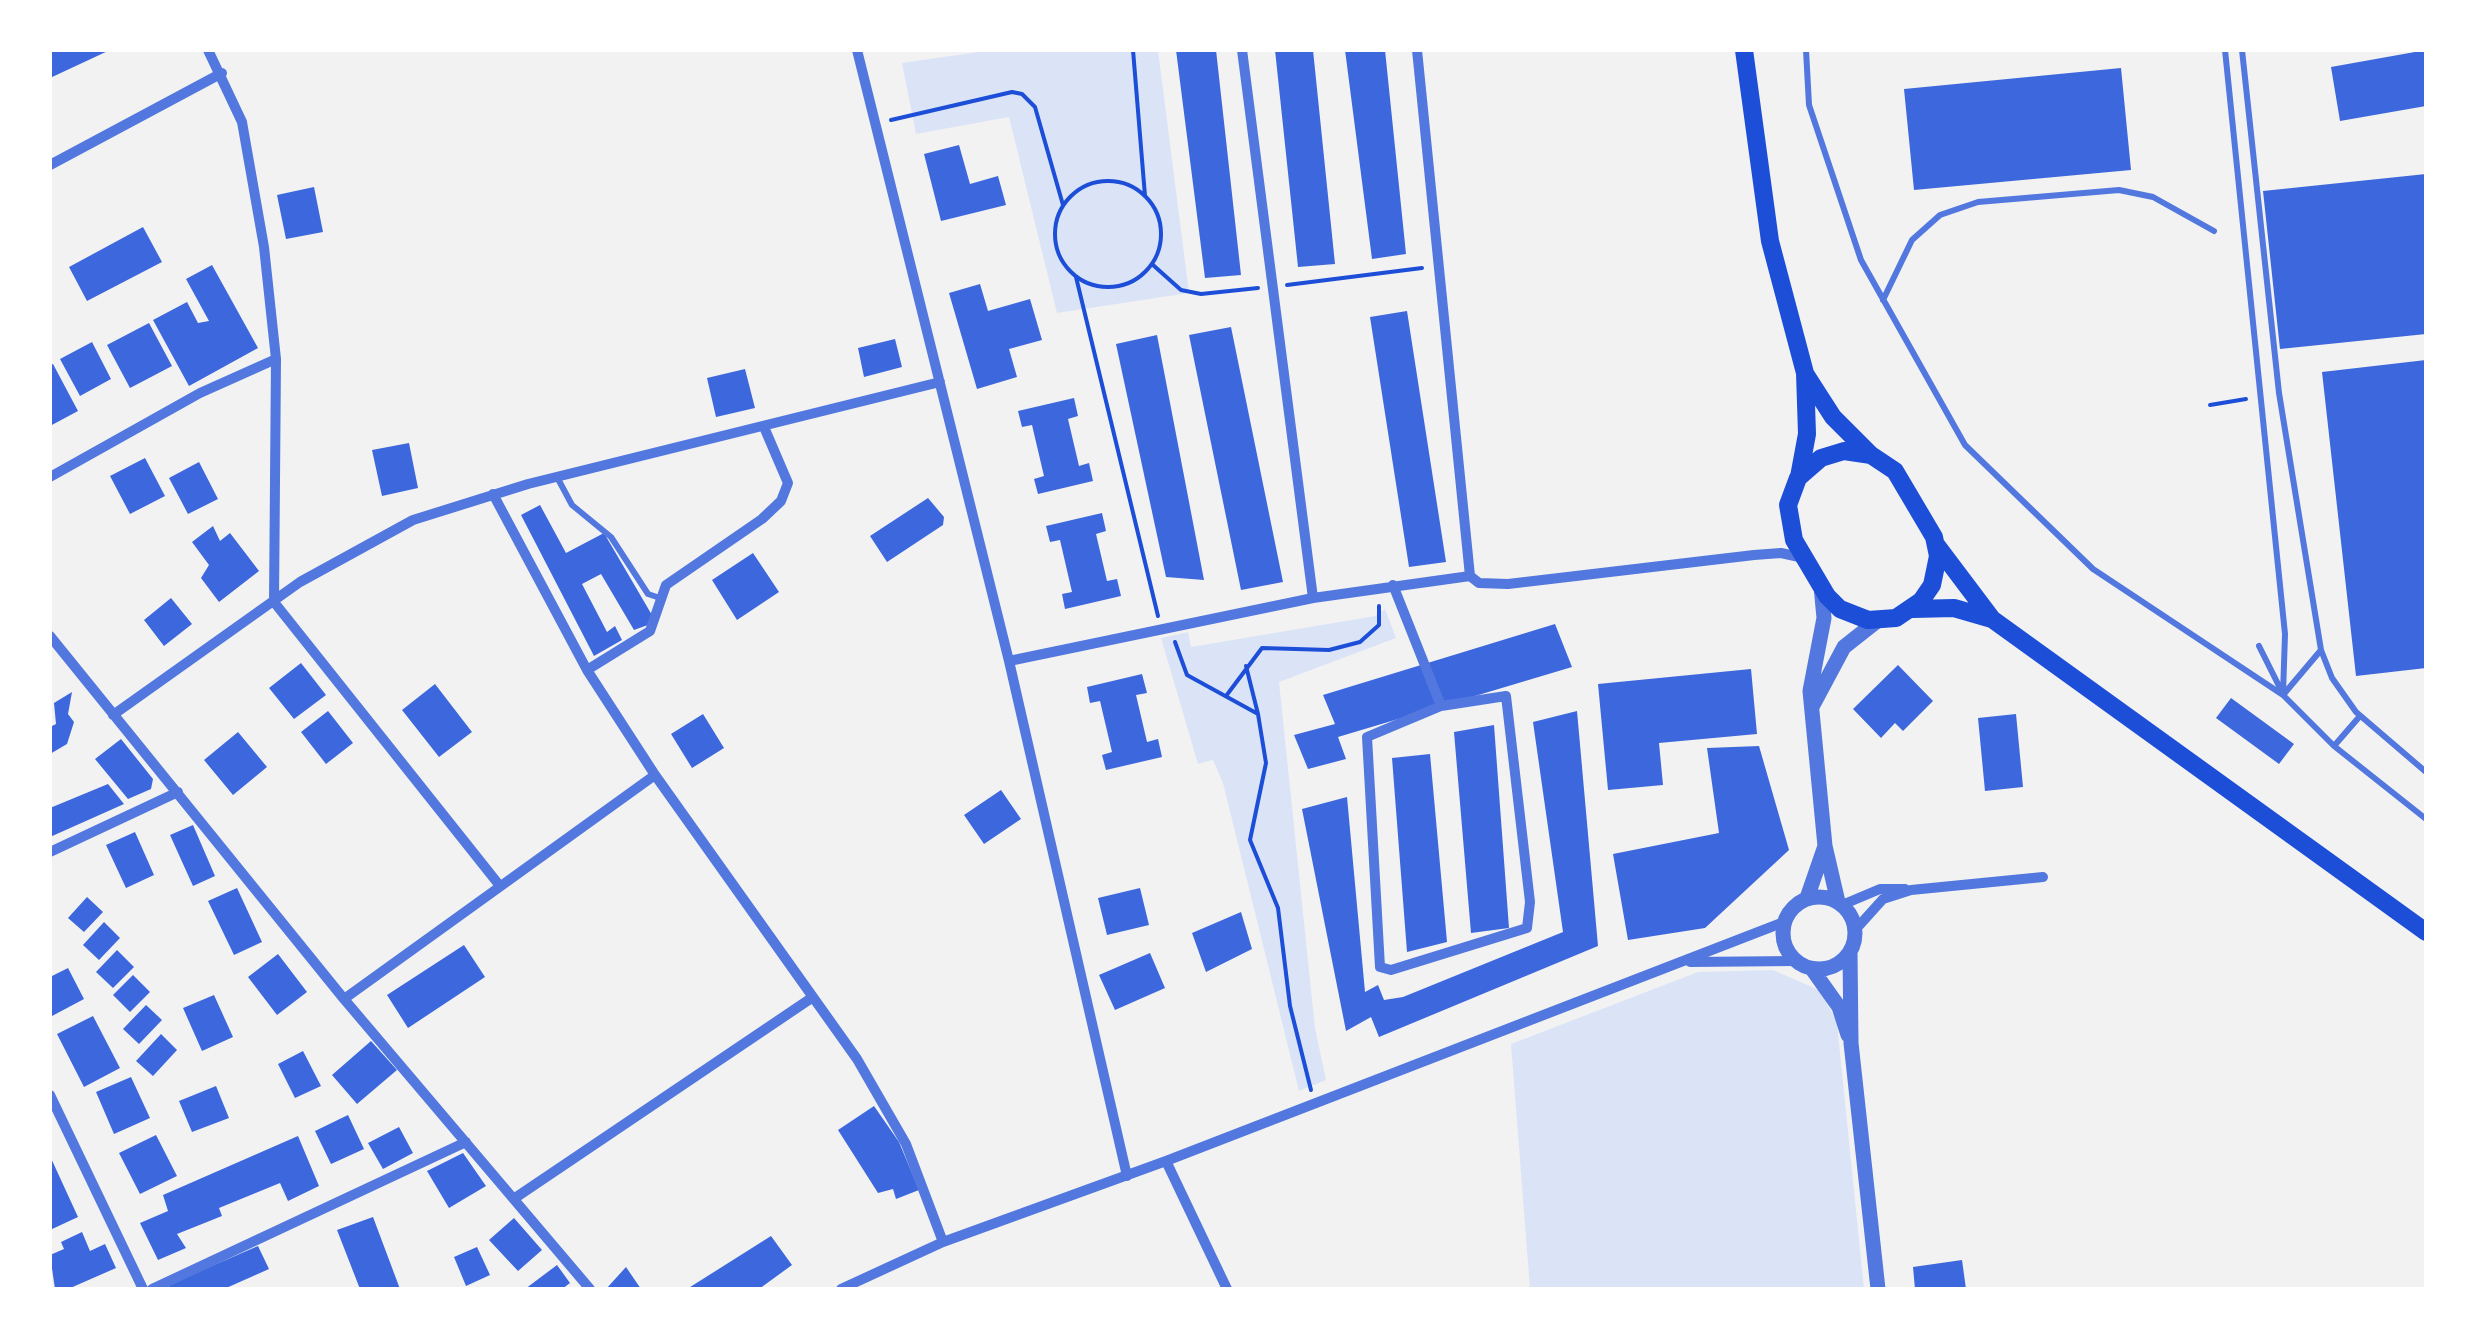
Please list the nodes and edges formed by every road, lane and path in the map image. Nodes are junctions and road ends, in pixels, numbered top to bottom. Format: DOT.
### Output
graph roads {
  1 [pos="208,50"];
  2 [pos="857,50"];
  3 [pos="1133,50"];
  4 [pos="1242,50"];
  5 [pos="1418,50"];
  6 [pos="1744,50"];
  7 [pos="1806,50"];
  8 [pos="2225,50"];
  9 [pos="2242,50"];
  10 [pos="222,73"];
  11 [pos="876,123"];
  12 [pos="50,165"];
  13 [pos="1145,196"];
  14 [pos="1064,206"];
  15 [pos="2214,231"];
  16 [pos="1153,265"];
  17 [pos="1440,266"];
  18 [pos="1076,277"];
  19 [pos="1272,287"];
  20 [pos="1883,302"];
  21 [pos="276,359"];
  22 [pos="1805,374"];
  23 [pos="940,382"];
  24 [pos="764,427"];
  25 [pos="1872,455"];
  26 [pos="50,478"];
  27 [pos="556,478"];
  28 [pos="1798,478"];
  29 [pos="494,494"];
  30 [pos="1936,546"];
  31 [pos="1805,558"];
  32 [pos="1470,576"];
  33 [pos="1393,585"];
  34 [pos="1821,586"];
  35 [pos="1376,588"];
  36 [pos="660,598"];
  37 [pos="1313,598"];
  38 [pos="274,602"];
  39 [pos="1912,609"];
  40 [pos="1992,619"];
  41 [pos="1878,620"];
  42 [pos="1171,624"];
  43 [pos="50,636"];
  44 [pos="2259,646"];
  45 [pos="2321,650"];
  46 [pos="1009,661"];
  47 [pos="1246,666"];
  48 [pos="587,670"];
  49 [pos="2283,695"];
  50 [pos="1226,696"];
  51 [pos="1813,705"];
  52 [pos="1441,706"];
  53 [pos="1258,714"];
  54 [pos="114,715"];
  55 [pos="2360,716"];
  56 [pos="2334,746"];
  57 [pos="2426,772"];
  58 [pos="654,775"];
  59 [pos="178,792"];
  60 [pos="2425,817"];
  61 [pos="1825,846"];
  62 [pos="50,852"];
  63 [pos="2043,877"];
  64 [pos="500,886"];
  65 [pos="1911,890"];
  66 [pos="1807,898"];
  67 [pos="1840,903"];
  68 [pos="1784,922"];
  69 [pos="1856,929"];
  70 [pos="2426,932"];
  71 [pos="1850,952"];
  72 [pos="1796,961"];
  73 [pos="1684,962"];
  74 [pos="1812,969"];
  75 [pos="812,997"];
  76 [pos="344,999"];
  77 [pos="1851,1044"];
  78 [pos="1311,1090"];
  79 [pos="50,1094"];
  80 [pos="466,1142"];
  81 [pos="1166,1161"];
  82 [pos="1128,1176"];
  83 [pos="515,1198"];
  84 [pos="943,1242"];
  85 [pos="142,1289"];
  86 [pos="152,1289"];
  87 [pos="590,1289"];
  88 [pos="841,1289"];
  89 [pos="1227,1289"];
  90 [pos="1878,1289"];
  1 -- 10 [label="street"];
  2 -- 11 [label="street"];
  3 -- 13 [label="path"];
  4 -- 19 [label="street"];
  5 -- 17 [label="street"];
  6 -- 22 [label="main road"];
  7 -- 20 [label="lane"];
  8 -- 49 [label="lane"];
  9 -- 45 [label="lane"];
  10 -- 12 [label="street"];
  10 -- 21 [label="street"];
  11 -- 14 [label="path"];
  11 -- 23 [label="street"];
  13 -- 14 [label="path"];
  13 -- 16 [label="path"];
  14 -- 18 [label="path"];
  15 -- 20 [label="lane"];
  16 -- 18 [label="path"];
  16 -- 19 [label="path"];
  17 -- 19 [label="path"];
  17 -- 32 [label="street"];
  18 -- 42 [label="path"];
  19 -- 37 [label="street"];
  20 -- 49 [label="lane"];
  21 -- 26 [label="street"];
  21 -- 38 [label="street"];
  22 -- 25 [label="main road"];
  22 -- 28 [label="main road"];
  23 -- 24 [label="street"];
  23 -- 46 [label="street"];
  24 -- 27 [label="street"];
  24 -- 36 [label="street"];
  25 -- 28 [label="main road"];
  25 -- 30 [label="main road"];
  27 -- 29 [label="street"];
  27 -- 36 [label="lane"];
  28 -- 31 [label="main road"];
  29 -- 38 [label="street"];
  29 -- 48 [label="street"];
  30 -- 39 [label="main road"];
  30 -- 40 [label="main road"];
  31 -- 32 [label="street"];
  31 -- 34 [label="main road"];
  32 -- 33 [label="street"];
  33 -- 35 [label="street"];
  33 -- 52 [label="street"];
  34 -- 41 [label="main road"];
  34 -- 51 [label="street"];
  35 -- 37 [label="street"];
  35 -- 47 [label="path"];
  36 -- 48 [label="street"];
  37 -- 42 [label="street"];
  38 -- 54 [label="street"];
  38 -- 64 [label="street"];
  39 -- 40 [label="main road"];
  39 -- 41 [label="main road"];
  40 -- 70 [label="main road"];
  41 -- 51 [label="street"];
  42 -- 46 [label="street"];
  42 -- 50 [label="path"];
  43 -- 54 [label="street"];
  44 -- 49 [label="lane"];
  45 -- 49 [label="lane"];
  45 -- 55 [label="lane"];
  46 -- 82 [label="street"];
  47 -- 50 [label="path"];
  47 -- 53 [label="path"];
  48 -- 58 [label="street"];
  49 -- 56 [label="lane"];
  50 -- 53 [label="path"];
  51 -- 61 [label="street"];
  52 -- 52 [label="street"];
  53 -- 78 [label="path"];
  54 -- 59 [label="street"];
  55 -- 56 [label="lane"];
  55 -- 57 [label="lane"];
  56 -- 60 [label="lane"];
  58 -- 64 [label="street"];
  58 -- 75 [label="street"];
  59 -- 62 [label="street"];
  59 -- 76 [label="street"];
  61 -- 66 [label="street"];
  61 -- 67 [label="street"];
  63 -- 65 [label="street"];
  64 -- 76 [label="street"];
  65 -- 67 [label="street"];
  65 -- 69 [label="street"];
  66 -- 67 [label="street"];
  66 -- 68 [label="street"];
  67 -- 69 [label="street"];
  68 -- 72 [label="street"];
  68 -- 73 [label="street"];
  69 -- 71 [label="street"];
  71 -- 74 [label="street"];
  71 -- 77 [label="street"];
  72 -- 73 [label="street"];
  72 -- 74 [label="street"];
  73 -- 81 [label="street"];
  74 -- 77 [label="street"];
  75 -- 83 [label="street"];
  75 -- 84 [label="street"];
  76 -- 80 [label="street"];
  77 -- 90 [label="street"];
  79 -- 85 [label="street"];
  80 -- 83 [label="street"];
  80 -- 86 [label="street"];
  81 -- 82 [label="street"];
  81 -- 89 [label="street"];
  82 -- 84 [label="street"];
  83 -- 87 [label="street"];
  84 -- 88 [label="street"];
}
